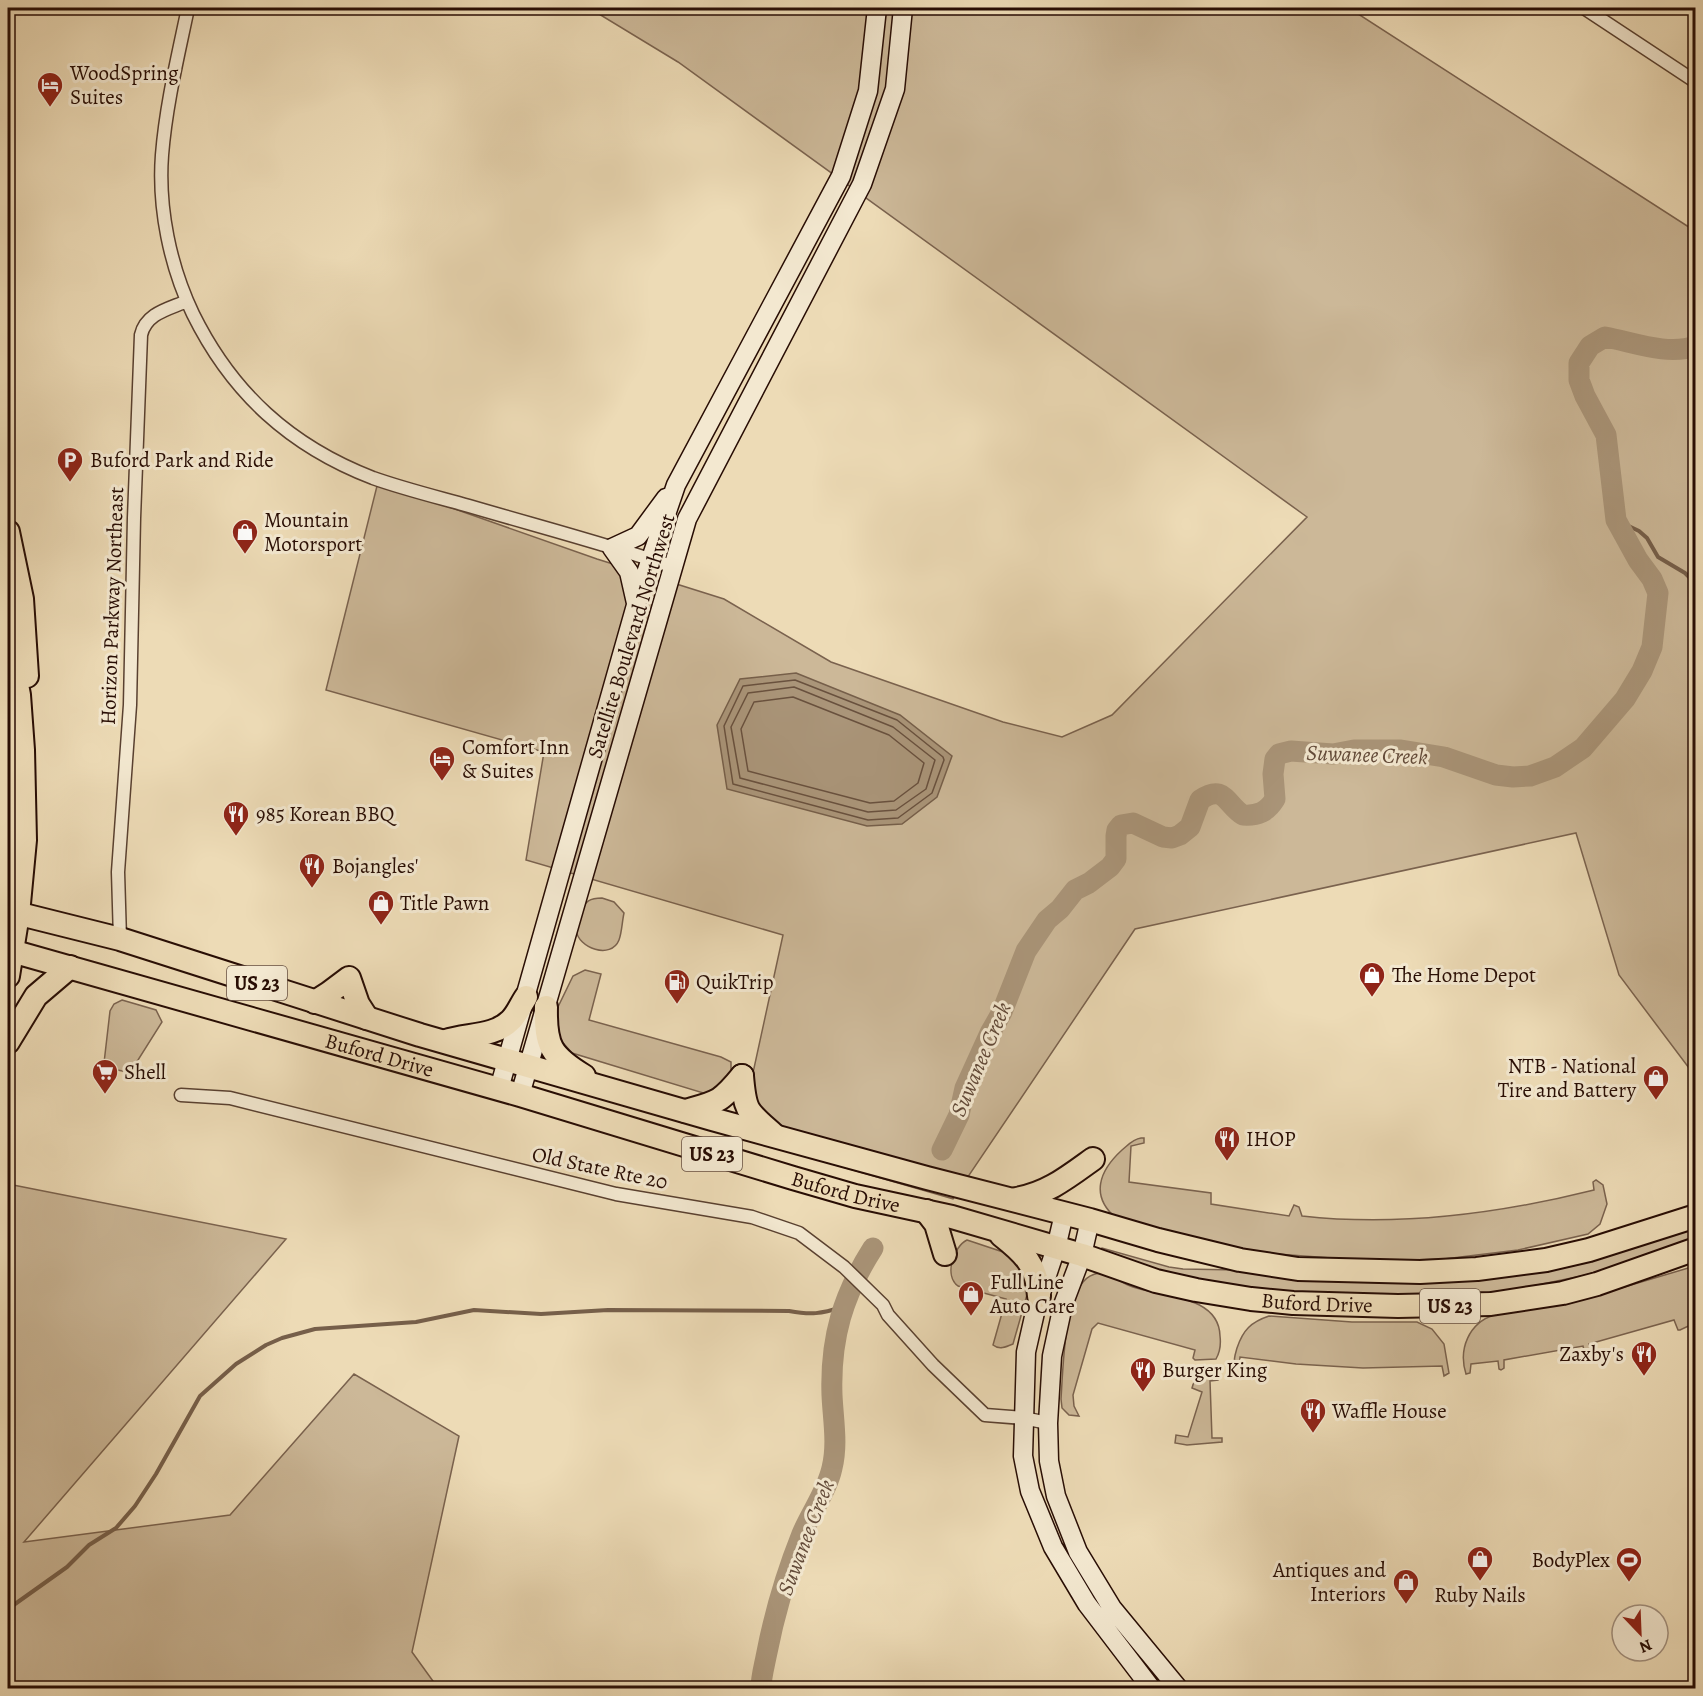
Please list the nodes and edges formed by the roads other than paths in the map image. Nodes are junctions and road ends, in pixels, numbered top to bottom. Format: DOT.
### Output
graph roads {
  1 [pos="188,8"];
  2 [pos="877,8"];
  3 [pos="903,8"];
  4 [pos="1584,8"];
  5 [pos="1695,82"];
  6 [pos="187,301"];
  7 [pos="676,485"];
  8 [pos="8,532"];
  9 [pos="612,548"];
  10 [pos="651,559"];
  11 [pos="674,567"];
  12 [pos="636,606"];
  13 [pos="8,638"];
  14 [pos="23,750"];
  15 [pos="23,861"];
  16 [pos="13,912"];
  17 [pos="94,933"];
  18 [pos="120,939"];
  19 [pos="10,950"];
  20 [pos="70,967"];
  21 [pos="8,976"];
  22 [pos="315,1002"];
  23 [pos="536,1002"];
  24 [pos="367,1018"];
  25 [pos="8,1042"];
  26 [pos="443,1042"];
  27 [pos="519,1064"];
  28 [pos="606,1089"];
  29 [pos="510,1092"];
  30 [pos="182,1095"];
  31 [pos="685,1111"];
  32 [pos="777,1137"];
  33 [pos="1093,1159"];
  34 [pos="1010,1200"];
  35 [pos="926,1211"];
  36 [pos="1064,1214"];
  37 [pos="1695,1216"];
  38 [pos="1090,1220"];
  39 [pos="987,1227"];
  40 [pos="1056,1248"];
  41 [pos="1695,1249"];
  42 [pos="1082,1255"];
  43 [pos="1040,1296"];
  44 [pos="1023,1418"];
  45 [pos="1048,1423"];
  46 [pos="1151,1689"];
  47 [pos="1178,1689"];
  1 -- 6 [label="street"];
  2 -- 7 [label="main road, Satellite Boulevard Northwest"];
  3 -- 11 [label="main road, Satellite Boulevard Northwest"];
  4 -- 5 [label="street"];
  6 -- 9 [label="street"];
  6 -- 18 [label="street, Horizon Parkway Northeast"];
  7 -- 9 [label="main road"];
  7 -- 10 [label="main road, Satellite Boulevard Northwest"];
  8 -- 14 [label="highway"];
  9 -- 10 [label="street"];
  9 -- 12 [label="main road"];
  10 -- 11 [label="street"];
  10 -- 12 [label="main road, Satellite Boulevard Northwest"];
  11 -- 23 [label="main road, Satellite Boulevard Northwest"];
  12 -- 23 [label="main road, Satellite Boulevard Northwest"];
  13 -- 14 [label="highway"];
  14 -- 15 [label="highway"];
  15 -- 16 [label="highway"];
  15 -- 17 [label="highway"];
  16 -- 17 [label="highway, Buford Drive / US 23"];
  16 -- 19 [label="highway"];
  17 -- 18 [label="highway, Buford Drive / US 23"];
  18 -- 22 [label="highway, Buford Drive / US 23"];
  19 -- 20 [label="highway, Buford Drive / US 23"];
  19 -- 21 [label="highway"];
  20 -- 25 [label="highway"];
  20 -- 29 [label="highway, Buford Drive / US 23"];
  22 -- 24 [label="highway, Buford Drive / US 23"];
  22 -- 24 [label="highway"];
  23 -- 26 [label="highway"];
  23 -- 27 [label="main road, Satellite Boulevard Northwest"];
  23 -- 28 [label="highway"];
  24 -- 26 [label="highway, Buford Drive / US 23"];
  26 -- 27 [label="highway, Buford Drive / US 23"];
  27 -- 28 [label="highway, Buford Drive / US 23"];
  27 -- 29 [label="main road, Satellite Boulevard Northwest"];
  28 -- 31 [label="highway, Buford Drive / US 23"];
  29 -- 35 [label="highway, Buford Drive / US 23"];
  30 -- 44 [label="street, Old State Rte 20"];
  31 -- 32 [label="highway, Buford Drive / US 23"];
  31 -- 32 [label="highway"];
  32 -- 34 [label="highway, Buford Drive / US 23"];
  33 -- 34 [label="highway"];
  34 -- 36 [label="highway, Buford Drive / US 23"];
  35 -- 39 [label="highway, Buford Drive / US 23"];
  35 -- 39 [label="highway"];
  36 -- 38 [label="highway, Buford Drive / US 23"];
  36 -- 40 [label="main road"];
  37 -- 38 [label="highway, Buford Drive / US 23"];
  38 -- 42 [label="main road"];
  39 -- 40 [label="highway, Buford Drive / US 23"];
  39 -- 43 [label="highway"];
  40 -- 42 [label="highway, Buford Drive / US 23"];
  40 -- 43 [label="main road"];
  41 -- 42 [label="highway, Buford Drive / US 23"];
  42 -- 45 [label="main road"];
  43 -- 44 [label="main road"];
  44 -- 45 [label="street, Old State Rte 20"];
  44 -- 46 [label="main road"];
  45 -- 47 [label="main road"];
}
